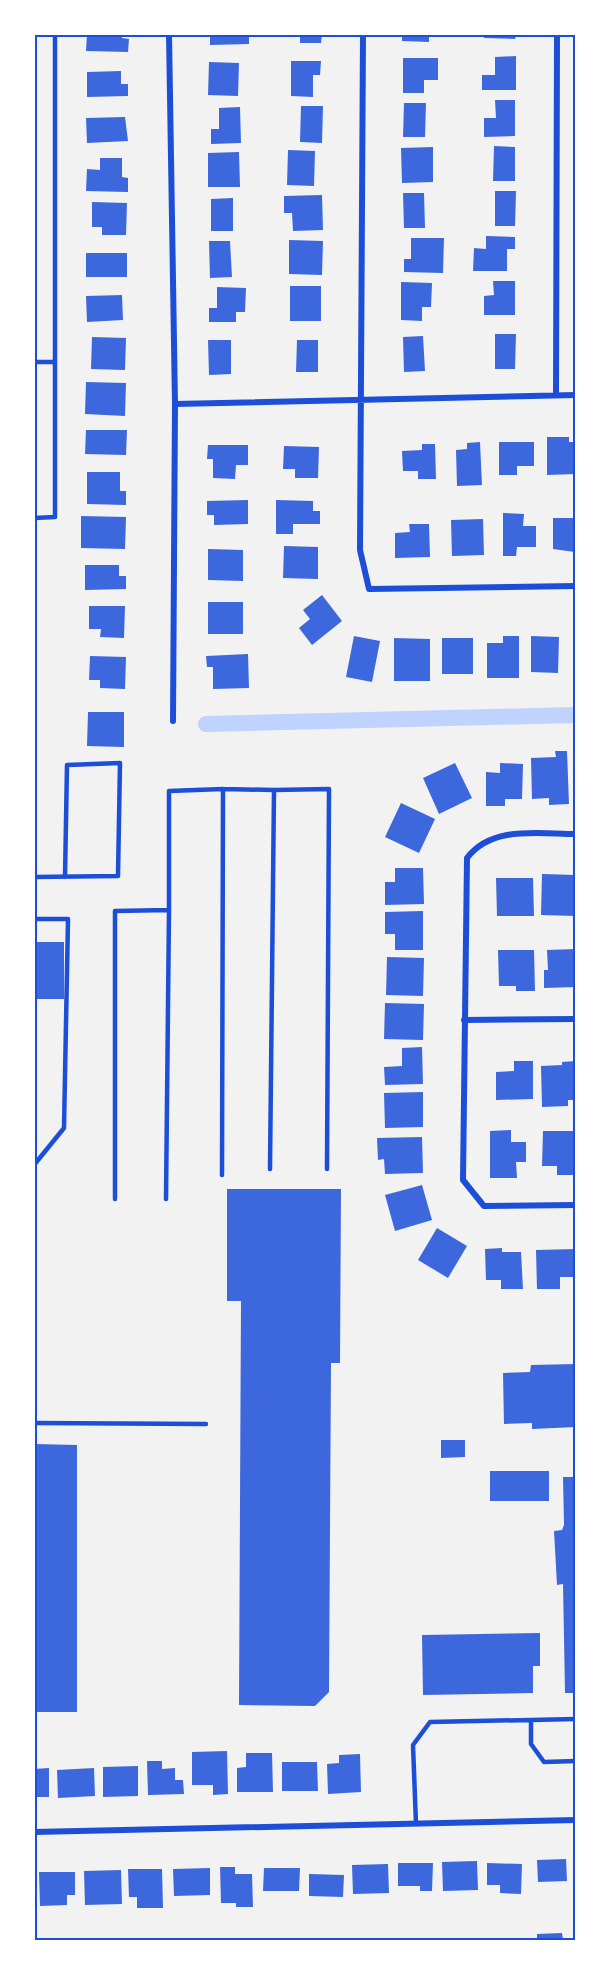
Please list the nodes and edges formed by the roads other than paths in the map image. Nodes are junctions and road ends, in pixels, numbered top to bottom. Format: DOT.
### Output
graph roads {
  1 [pos="54,34"];
  2 [pos="169,34"];
  3 [pos="363,34"];
  4 [pos="557,34"];
  5 [pos="34,362"];
  6 [pos="54,362"];
  7 [pos="556,395"];
  8 [pos="576,395"];
  9 [pos="363,399"];
  10 [pos="175,404"];
  11 [pos="34,518"];
  12 [pos="576,586"];
  13 [pos="173,721"];
  14 [pos="223,789"];
  15 [pos="274,790"];
  16 [pos="576,834"];
  17 [pos="65,877"];
  18 [pos="34,878"];
  19 [pos="169,910"];
  20 [pos="34,919"];
  21 [pos="576,1019"];
  22 [pos="464,1020"];
  23 [pos="34,1165"];
  24 [pos="270,1169"];
  25 [pos="327,1169"];
  26 [pos="222,1175"];
  27 [pos="115,1199"];
  28 [pos="166,1199"];
  29 [pos="576,1204"];
  30 [pos="34,1423"];
  31 [pos="206,1424"];
  32 [pos="576,1719"];
  33 [pos="531,1720"];
  34 [pos="576,1761"];
  35 [pos="576,1820"];
  36 [pos="416,1824"];
  37 [pos="34,1832"];
  1 -- 6 [label="lane"];
  2 -- 10 [label="street"];
  3 -- 9 [label="street"];
  4 -- 7 [label="street"];
  5 -- 6 [label="lane"];
  6 -- 11 [label="lane"];
  7 -- 8 [label="street"];
  7 -- 9 [label="street"];
  9 -- 10 [label="street"];
  9 -- 12 [label="street"];
  10 -- 13 [label="street"];
  14 -- 15 [label="lane"];
  14 -- 19 [label="lane"];
  14 -- 26 [label="lane"];
  15 -- 24 [label="lane"];
  15 -- 25 [label="lane"];
  16 -- 22 [label="street"];
  17 -- 17 [label="lane"];
  17 -- 18 [label="lane"];
  19 -- 27 [label="lane"];
  19 -- 28 [label="lane"];
  20 -- 23 [label="lane"];
  21 -- 22 [label="street"];
  22 -- 29 [label="street"];
  30 -- 31 [label="lane"];
  32 -- 33 [label="lane"];
  33 -- 34 [label="lane"];
  33 -- 36 [label="lane"];
  35 -- 36 [label="street"];
  36 -- 37 [label="street"];
}
